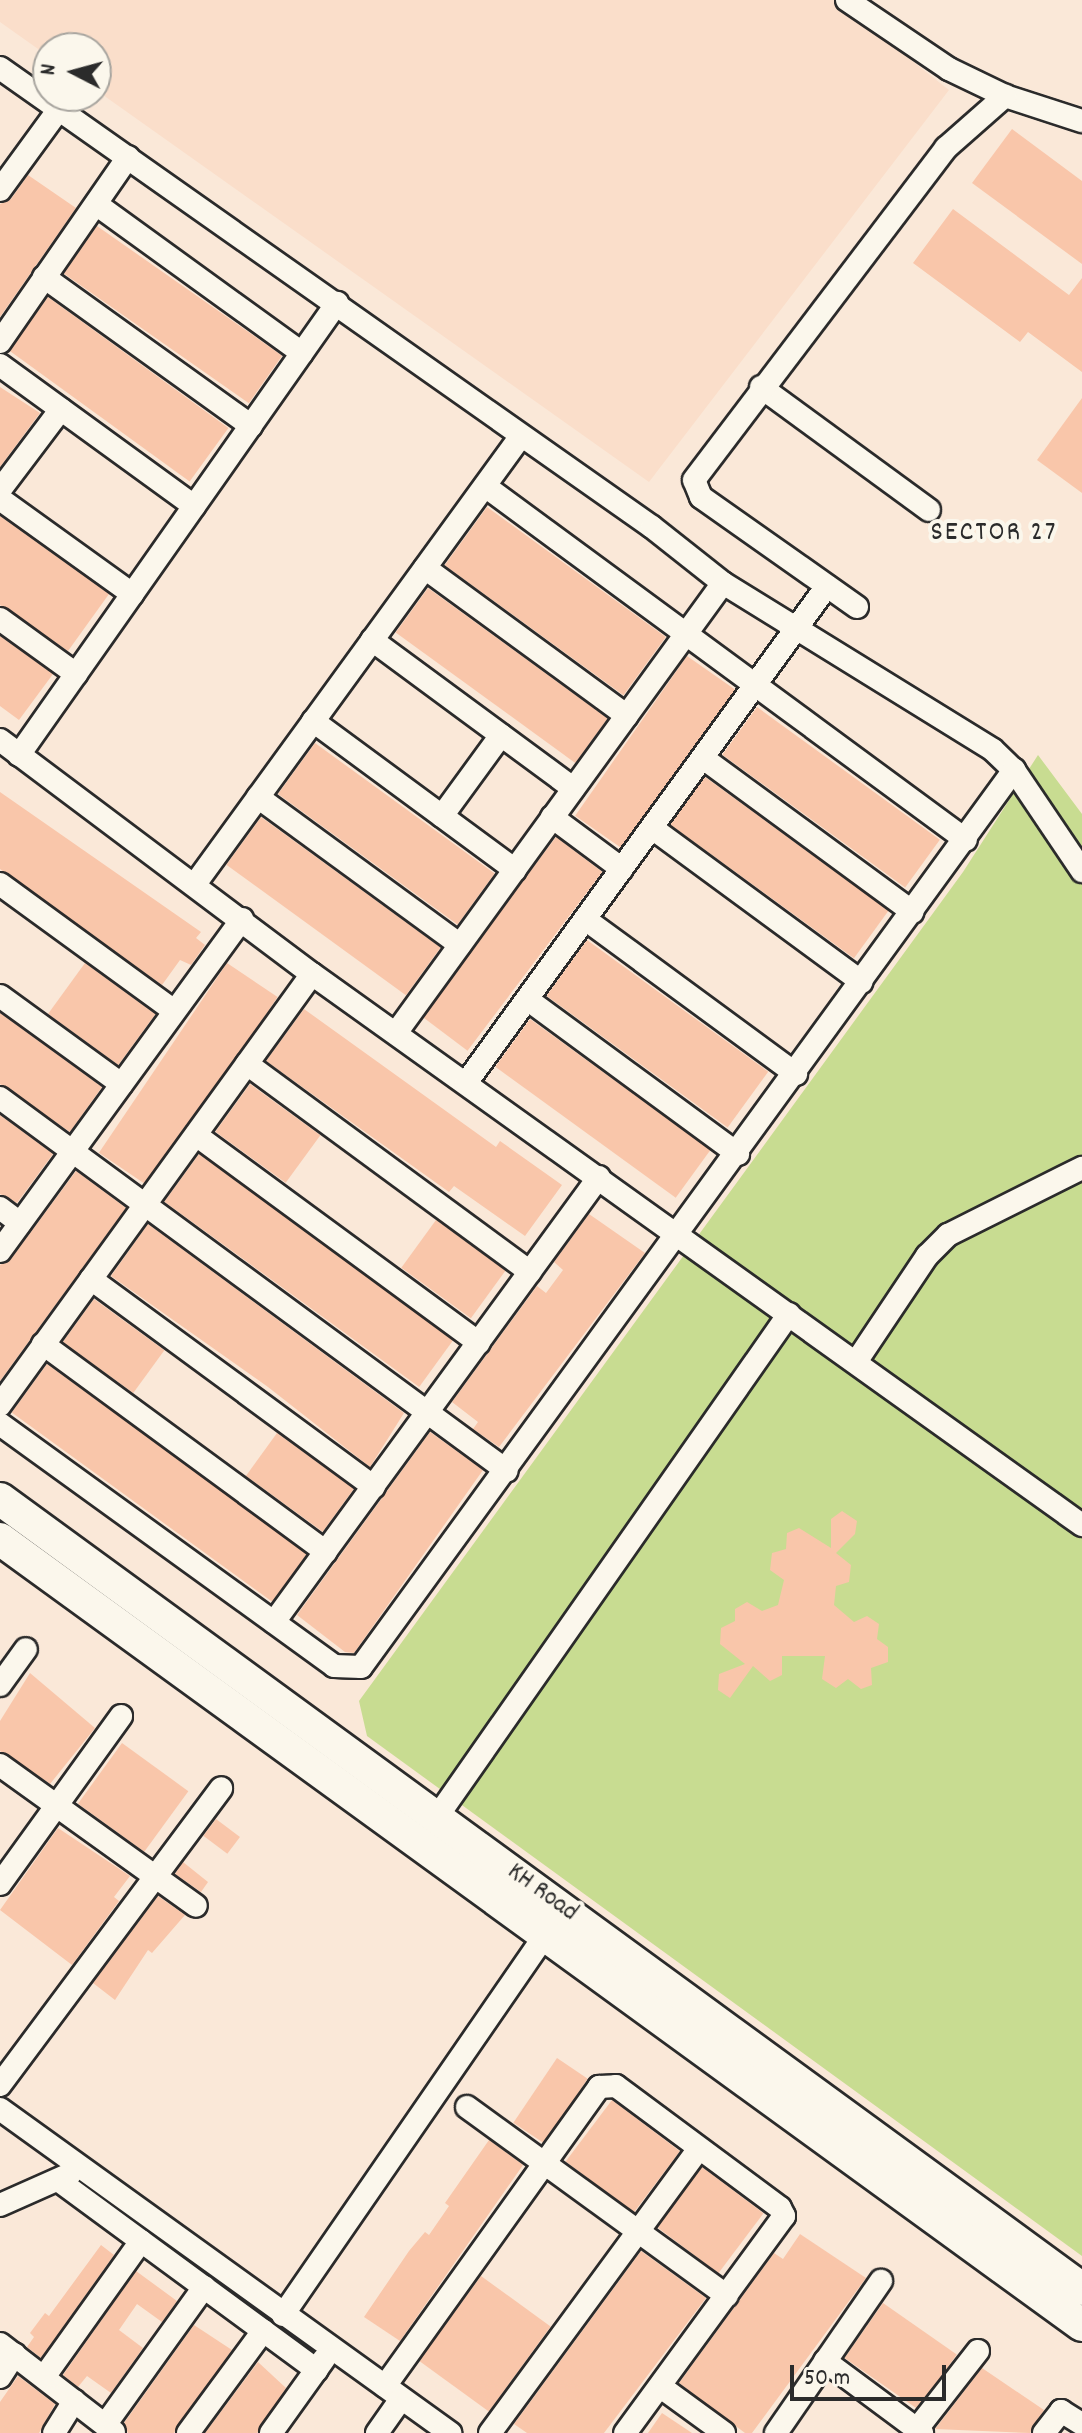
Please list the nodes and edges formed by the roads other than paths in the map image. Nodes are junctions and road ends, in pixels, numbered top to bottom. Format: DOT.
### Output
graph roads {
  1 [pos="847,0"];
  2 [pos="0,68"];
  3 [pos="32,90"];
  4 [pos="1005,96"];
  5 [pos="57,112"];
  6 [pos="63,112"];
  7 [pos="1081,118"];
  8 [pos="128,157"];
  9 [pos="0,190"];
  10 [pos="96,204"];
  11 [pos="44,277"];
  12 [pos="337,303"];
  13 [pos="0,342"];
  14 [pos="302,353"];
  15 [pos="0,365"];
  16 [pos="761,387"];
  17 [pos="61,409"];
  18 [pos="251,426"];
  19 [pos="521,436"];
  20 [pos="485,486"];
  21 [pos="0,490"];
  22 [pos="0,499"];
  23 [pos="194,506"];
  24 [pos="929,510"];
  25 [pos="425,568"];
  26 [pos="723,583"];
  27 [pos="827,586"];
  28 [pos="132,594"];
  29 [pos="857,607"];
  30 [pos="0,619"];
  31 [pos="794,631"];
  32 [pos="686,634"];
  33 [pos="372,640"];
  34 [pos="76,674"];
  35 [pos="755,685"];
  36 [pos="627,716"];
  37 [pos="313,721"];
  38 [pos="501,735"];
  39 [pos="0,740"];
  40 [pos="19,755"];
  41 [pos="703,758"];
  42 [pos="1014,770"];
  43 [pos="573,788"];
  44 [pos="258,797"];
  45 [pos="442,816"];
  46 [pos="552,817"];
  47 [pos="652,828"];
  48 [pos="966,840"];
  49 [pos="622,869"];
  50 [pos="515,870"];
  51 [pos="1082,871"];
  52 [pos="0,884"];
  53 [pos="195,884"];
  54 [pos="913,912"];
  55 [pos="242,919"];
  56 [pos="585,919"];
  57 [pos="460,945"];
  58 [pos="312,974"];
  59 [pos="862,982"];
  60 [pos="0,996"];
  61 [pos="527,999"];
  62 [pos="174,1011"];
  63 [pos="396,1033"];
  64 [pos="247,1064"];
  65 [pos="796,1074"];
  66 [pos="466,1083"];
  67 [pos="121,1084"];
  68 [pos="0,1098"];
  69 [pos="196,1135"];
  70 [pos="72,1151"];
  71 [pos="738,1154"];
  72 [pos="1082,1168"];
  73 [pos="599,1177"];
  74 [pos="145,1204"];
  75 [pos="0,1208"];
  76 [pos="20,1223"];
  77 [pos="679,1235"];
  78 [pos="0,1251"];
  79 [pos="530,1272"];
  80 [pos="91,1279"];
  81 [pos="789,1314"];
  82 [pos="479,1343"];
  83 [pos="43,1344"];
  84 [pos="856,1362"];
  85 [pos="0,1405"];
  86 [pos="428,1413"];
  87 [pos="0,1424"];
  88 [pos="507,1471"];
  89 [pos="374,1487"];
  90 [pos="0,1499"];
  91 [pos="1082,1525"];
  92 [pos="0,1539"];
  93 [pos="326,1552"];
  94 [pos="274,1622"];
  95 [pos="26,1649"];
  96 [pos="0,1685"];
  97 [pos="121,1716"];
  98 [pos="0,1765"];
  99 [pos="221,1788"];
  100 [pos="56,1805"];
  101 [pos="437,1817"];
  102 [pos="155,1876"];
  103 [pos="0,1884"];
  104 [pos="196,1906"];
  105 [pos="555,1922"];
  106 [pos="0,2085"];
  107 [pos="467,2107"];
  108 [pos="0,2109"];
  109 [pos="699,2148"];
  110 [pos="545,2166"];
  111 [pos="82,2169"];
  112 [pos="58,2180"];
  113 [pos="0,2205"];
  114 [pos="637,2233"];
  115 [pos="141,2241"];
  116 [pos="881,2281"];
  117 [pos="204,2287"];
  118 [pos="1082,2289"];
  119 [pos="727,2296"];
  120 [pos="283,2315"];
  121 [pos="1082,2325"];
  122 [pos="263,2331"];
  123 [pos="7,2349"];
  124 [pos="332,2349"];
  125 [pos="978,2351"];
  126 [pos="825,2361"];
  127 [pos="317,2370"];
  128 [pos="0,2377"];
  129 [pos="44,2377"];
  130 [pos="661,2387"];
  131 [pos="393,2392"];
  132 [pos="74,2401"];
  133 [pos="1082,2424"];
  134 [pos="110,2429"];
  135 [pos="920,2431"];
  136 [pos="54,2433"];
  137 [pos="188,2433"];
  138 [pos="271,2433"];
  139 [pos="377,2433"];
  140 [pos="450,2433"];
  141 [pos="490,2433"];
  142 [pos="625,2433"];
  143 [pos="724,2433"];
  144 [pos="776,2433"];
  145 [pos="1044,2433"];
  1 -- 4 [label="street"];
  2 -- 3 [label="street"];
  4 -- 7 [label="street"];
  4 -- 16 [label="street"];
  5 -- 9 [label="street"];
  6 -- 8 [label="street"];
  8 -- 10 [label="street"];
  8 -- 12 [label="street"];
  10 -- 11 [label="street"];
  10 -- 14 [label="street"];
  11 -- 13 [label="street"];
  11 -- 18 [label="street"];
  12 -- 14 [label="street"];
  12 -- 19 [label="street"];
  14 -- 18 [label="street"];
  15 -- 17 [label="street"];
  16 -- 24 [label="street"];
  16 -- 27 [label="street"];
  17 -- 21 [label="street"];
  17 -- 23 [label="street"];
  18 -- 23 [label="street"];
  19 -- 20 [label="street"];
  19 -- 26 [label="street"];
  20 -- 25 [label="street"];
  20 -- 32 [label="street"];
  22 -- 28 [label="street"];
  23 -- 28 [label="street"];
  25 -- 33 [label="street"];
  25 -- 36 [label="street"];
  26 -- 31 [label="street"];
  26 -- 32 [label="street"];
  27 -- 29 [label="street"];
  27 -- 31 [label="street"];
  28 -- 34 [label="street"];
  30 -- 34 [label="street"];
  31 -- 35 [label="street"];
  31 -- 42 [label="street"];
  32 -- 35 [label="street"];
  32 -- 36 [label="street"];
  33 -- 37 [label="street"];
  33 -- 38 [label="street"];
  34 -- 40 [label="street"];
  35 -- 41 [label="street"];
  35 -- 48 [label="street"];
  36 -- 43 [label="street"];
  37 -- 44 [label="street"];
  37 -- 45 [label="street"];
  38 -- 43 [label="street"];
  38 -- 45 [label="street"];
  39 -- 40 [label="street"];
  40 -- 53 [label="street"];
  41 -- 47 [label="street"];
  41 -- 54 [label="street"];
  42 -- 48 [label="street"];
  42 -- 51 [label="street"];
  43 -- 46 [label="street"];
  44 -- 53 [label="street"];
  44 -- 57 [label="street"];
  45 -- 50 [label="street"];
  46 -- 49 [label="street"];
  46 -- 50 [label="street"];
  47 -- 49 [label="street"];
  47 -- 59 [label="street"];
  48 -- 54 [label="street"];
  49 -- 56 [label="street"];
  50 -- 57 [label="street"];
  52 -- 62 [label="street"];
  53 -- 55 [label="street"];
  54 -- 59 [label="street"];
  55 -- 58 [label="street"];
  55 -- 62 [label="street"];
  56 -- 61 [label="street"];
  56 -- 65 [label="street"];
  57 -- 63 [label="street"];
  58 -- 63 [label="street"];
  58 -- 64 [label="street"];
  59 -- 65 [label="street"];
  60 -- 67 [label="street"];
  61 -- 66 [label="street"];
  61 -- 71 [label="street"];
  62 -- 67 [label="street"];
  63 -- 66 [label="street"];
  64 -- 69 [label="street"];
  64 -- 79 [label="street"];
  65 -- 71 [label="street"];
  66 -- 73 [label="street"];
  67 -- 70 [label="street"];
  68 -- 70 [label="street"];
  69 -- 74 [label="street"];
  69 -- 82 [label="street"];
  70 -- 74 [label="street"];
  70 -- 76 [label="street"];
  71 -- 77 [label="street"];
  72 -- 84 [label="street"];
  73 -- 77 [label="street"];
  73 -- 79 [label="street"];
  74 -- 80 [label="street"];
  74 -- 86 [label="street"];
  75 -- 76 [label="street"];
  76 -- 78 [label="street"];
  77 -- 81 [label="street"];
  77 -- 88 [label="street"];
  79 -- 82 [label="street"];
  80 -- 83 [label="street"];
  80 -- 89 [label="street"];
  81 -- 84 [label="street"];
  81 -- 101 [label="street"];
  82 -- 86 [label="street"];
  83 -- 85 [label="street"];
  83 -- 93 [label="street"];
  84 -- 91 [label="street"];
  86 -- 88 [label="street"];
  86 -- 89 [label="street"];
  87 -- 94 [label="street"];
  88 -- 94 [label="street"];
  89 -- 93 [label="street"];
  90 -- 101 [label="main road, KH Road"];
  92 -- 105 [label="main road, KH Road"];
  93 -- 94 [label="street"];
  95 -- 96 [label="street"];
  97 -- 100 [label="street"];
  98 -- 100 [label="street"];
  99 -- 102 [label="street"];
  100 -- 102 [label="street"];
  100 -- 103 [label="street"];
  101 -- 105 [label="main road, KH Road"];
  102 -- 104 [label="street"];
  102 -- 106 [label="street"];
  105 -- 118 [label="main road, KH Road"];
  105 -- 120 [label="street"];
  105 -- 121 [label="main road, KH Road"];
  107 -- 110 [label="street"];
  108 -- 111 [label="street"];
  109 -- 110 [label="street"];
  109 -- 114 [label="street"];
  109 -- 119 [label="street"];
  110 -- 114 [label="street"];
  110 -- 131 [label="street"];
  111 -- 112 [label="street"];
  111 -- 120 [label="street"];
  112 -- 113 [label="street"];
  112 -- 115 [label="street"];
  114 -- 119 [label="street"];
  114 -- 141 [label="street"];
  115 -- 117 [label="street"];
  115 -- 129 [label="street"];
  116 -- 126 [label="street"];
  117 -- 122 [label="street"];
  117 -- 134 [label="street"];
  119 -- 130 [label="street"];
  120 -- 124 [label="street"];
  122 -- 127 [label="street"];
  122 -- 137 [label="street"];
  123 -- 128 [label="street"];
  123 -- 129 [label="street"];
  124 -- 127 [label="street"];
  124 -- 131 [label="street"];
  125 -- 135 [label="street"];
  126 -- 135 [label="street"];
  126 -- 144 [label="street"];
  127 -- 138 [label="street"];
  129 -- 132 [label="street"];
  130 -- 142 [label="street"];
  130 -- 143 [label="street"];
  131 -- 139 [label="street"];
  131 -- 140 [label="street"];
  132 -- 134 [label="street"];
  132 -- 136 [label="street"];
  133 -- 145 [label="street"];
}
